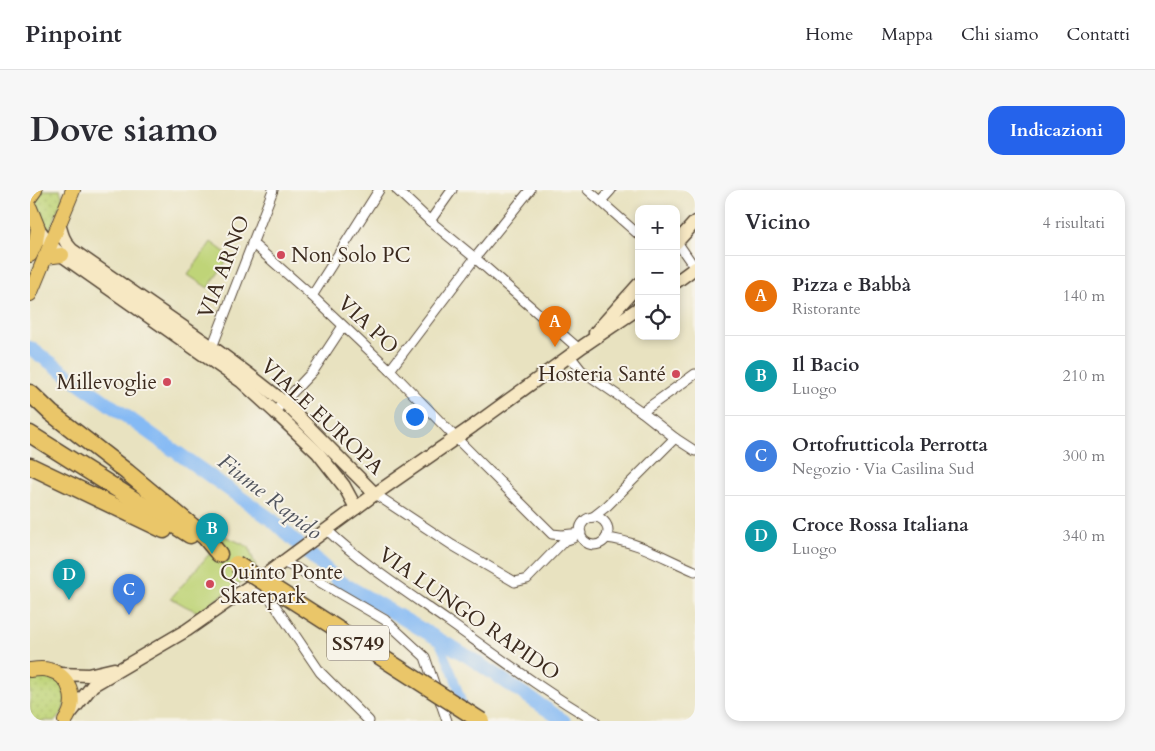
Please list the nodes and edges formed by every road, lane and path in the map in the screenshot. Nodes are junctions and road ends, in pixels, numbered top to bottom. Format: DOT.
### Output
graph roads {
  1 [pos="36,190"];
  2 [pos="73,190"];
  3 [pos="273,190"];
  4 [pos="379,190"];
  5 [pos="398,190"];
  6 [pos="452,190"];
  7 [pos="530,190"];
  8 [pos="588,190"];
  9 [pos="611,190"];
  10 [pos="66,196"];
  11 [pos="30,197"];
  12 [pos="601,201"];
  13 [pos="30,208"];
  14 [pos="430,221"];
  15 [pos="695,222"];
  16 [pos="59,223"];
  17 [pos="38,228"];
  18 [pos="635,231"];
  19 [pos="680,238"];
  20 [pos="252,243"];
  21 [pos="680,247"];
  22 [pos="47,251"];
  23 [pos="30,255"];
  24 [pos="62,255"];
  25 [pos="475,258"];
  26 [pos="695,268"];
  27 [pos="680,279"];
  28 [pos="635,290"];
  29 [pos="30,294"];
  30 [pos="312,296"];
  31 [pos="635,309"];
  32 [pos="621,313"];
  33 [pos="342,326"];
  34 [pos="577,350"];
  35 [pos="210,352"];
  36 [pos="390,370"];
  37 [pos="695,374"];
  38 [pos="30,393"];
  39 [pos="279,407"];
  40 [pos="642,412"];
  41 [pos="35,438"];
  42 [pos="456,438"];
  43 [pos="675,438"];
  44 [pos="695,451"];
  45 [pos="30,466"];
  46 [pos="375,494"];
  47 [pos="356,508"];
  48 [pos="597,518"];
  49 [pos="322,534"];
  50 [pos="582,535"];
  51 [pos="607,535"];
  52 [pos="219,554"];
  53 [pos="286,559"];
  54 [pos="695,571"];
  55 [pos="253,584"];
  56 [pos="33,666"];
  57 [pos="126,667"];
  58 [pos="59,674"];
  59 [pos="66,719"];
  60 [pos="370,721"];
  61 [pos="447,721"];
  62 [pos="481,721"];
  63 [pos="596,721"];
  1 -- 11 [label="main road"];
  2 -- 10 [label="main road"];
  3 -- 20 [label="street, VIA ARNO"];
  4 -- 30 [label="street"];
  5 -- 14 [label="street"];
  6 -- 14 [label="street"];
  7 -- 25 [label="street"];
  8 -- 12 [label="street"];
  9 -- 12 [label="street"];
  10 -- 16 [label="main road"];
  12 -- 18 [label="street"];
  13 -- 17 [label="main road"];
  14 -- 25 [label="street"];
  15 -- 19 [label="main road"];
  16 -- 22 [label="main road"];
  16 -- 35 [label="main road, VIALE EUROPA"];
  17 -- 22 [label="main road"];
  17 -- 23 [label="main road"];
  20 -- 30 [label="street, VIA PO"];
  20 -- 35 [label="street, VIA ARNO"];
  21 -- 26 [label="street"];
  22 -- 24 [label="main road"];
  22 -- 29 [label="main road"];
  24 -- 35 [label="main road, VIALE EUROPA"];
  25 -- 34 [label="street"];
  25 -- 36 [label="street"];
  26 -- 27 [label="main road"];
  28 -- 32 [label="main road"];
  30 -- 33 [label="street, VIA PO"];
  31 -- 32 [label="main road"];
  32 -- 34 [label="main road"];
  33 -- 36 [label="street, VIA PO"];
  33 -- 39 [label="street"];
  34 -- 40 [label="street"];
  34 -- 42 [label="main road"];
  35 -- 39 [label="main road, VIALE EUROPA"];
  36 -- 42 [label="street, VIA PO"];
  37 -- 40 [label="street"];
  38 -- 52 [label="highway"];
  39 -- 46 [label="main road, VIALE EUROPA"];
  39 -- 47 [label="main road, VIALE EUROPA"];
  40 -- 43 [label="street"];
  41 -- 52 [label="highway, SS749"];
  42 -- 46 [label="main road"];
  42 -- 50 [label="street, VIA PO"];
  43 -- 44 [label="street"];
  43 -- 48 [label="street"];
  45 -- 52 [label="highway"];
  46 -- 47 [label="main road"];
  46 -- 50 [label="street, VIALE EUROPA"];
  47 -- 49 [label="main road"];
  48 -- 50 [label="street"];
  48 -- 51 [label="street"];
  49 -- 53 [label="main road"];
  49 -- 63 [label="street, VIA LUNGO RAPIDO"];
  50 -- 51 [label="street"];
  51 -- 54 [label="street"];
  52 -- 62 [label="highway, SS749, bridge"];
  53 -- 55 [label="main road"];
  53 -- 61 [label="street"];
  55 -- 57 [label="main road"];
  55 -- 60 [label="street"];
  56 -- 58 [label="main road"];
  57 -- 58 [label="main road"];
  57 -- 59 [label="main road"];
  58 -- 59 [label="main road"];
}
